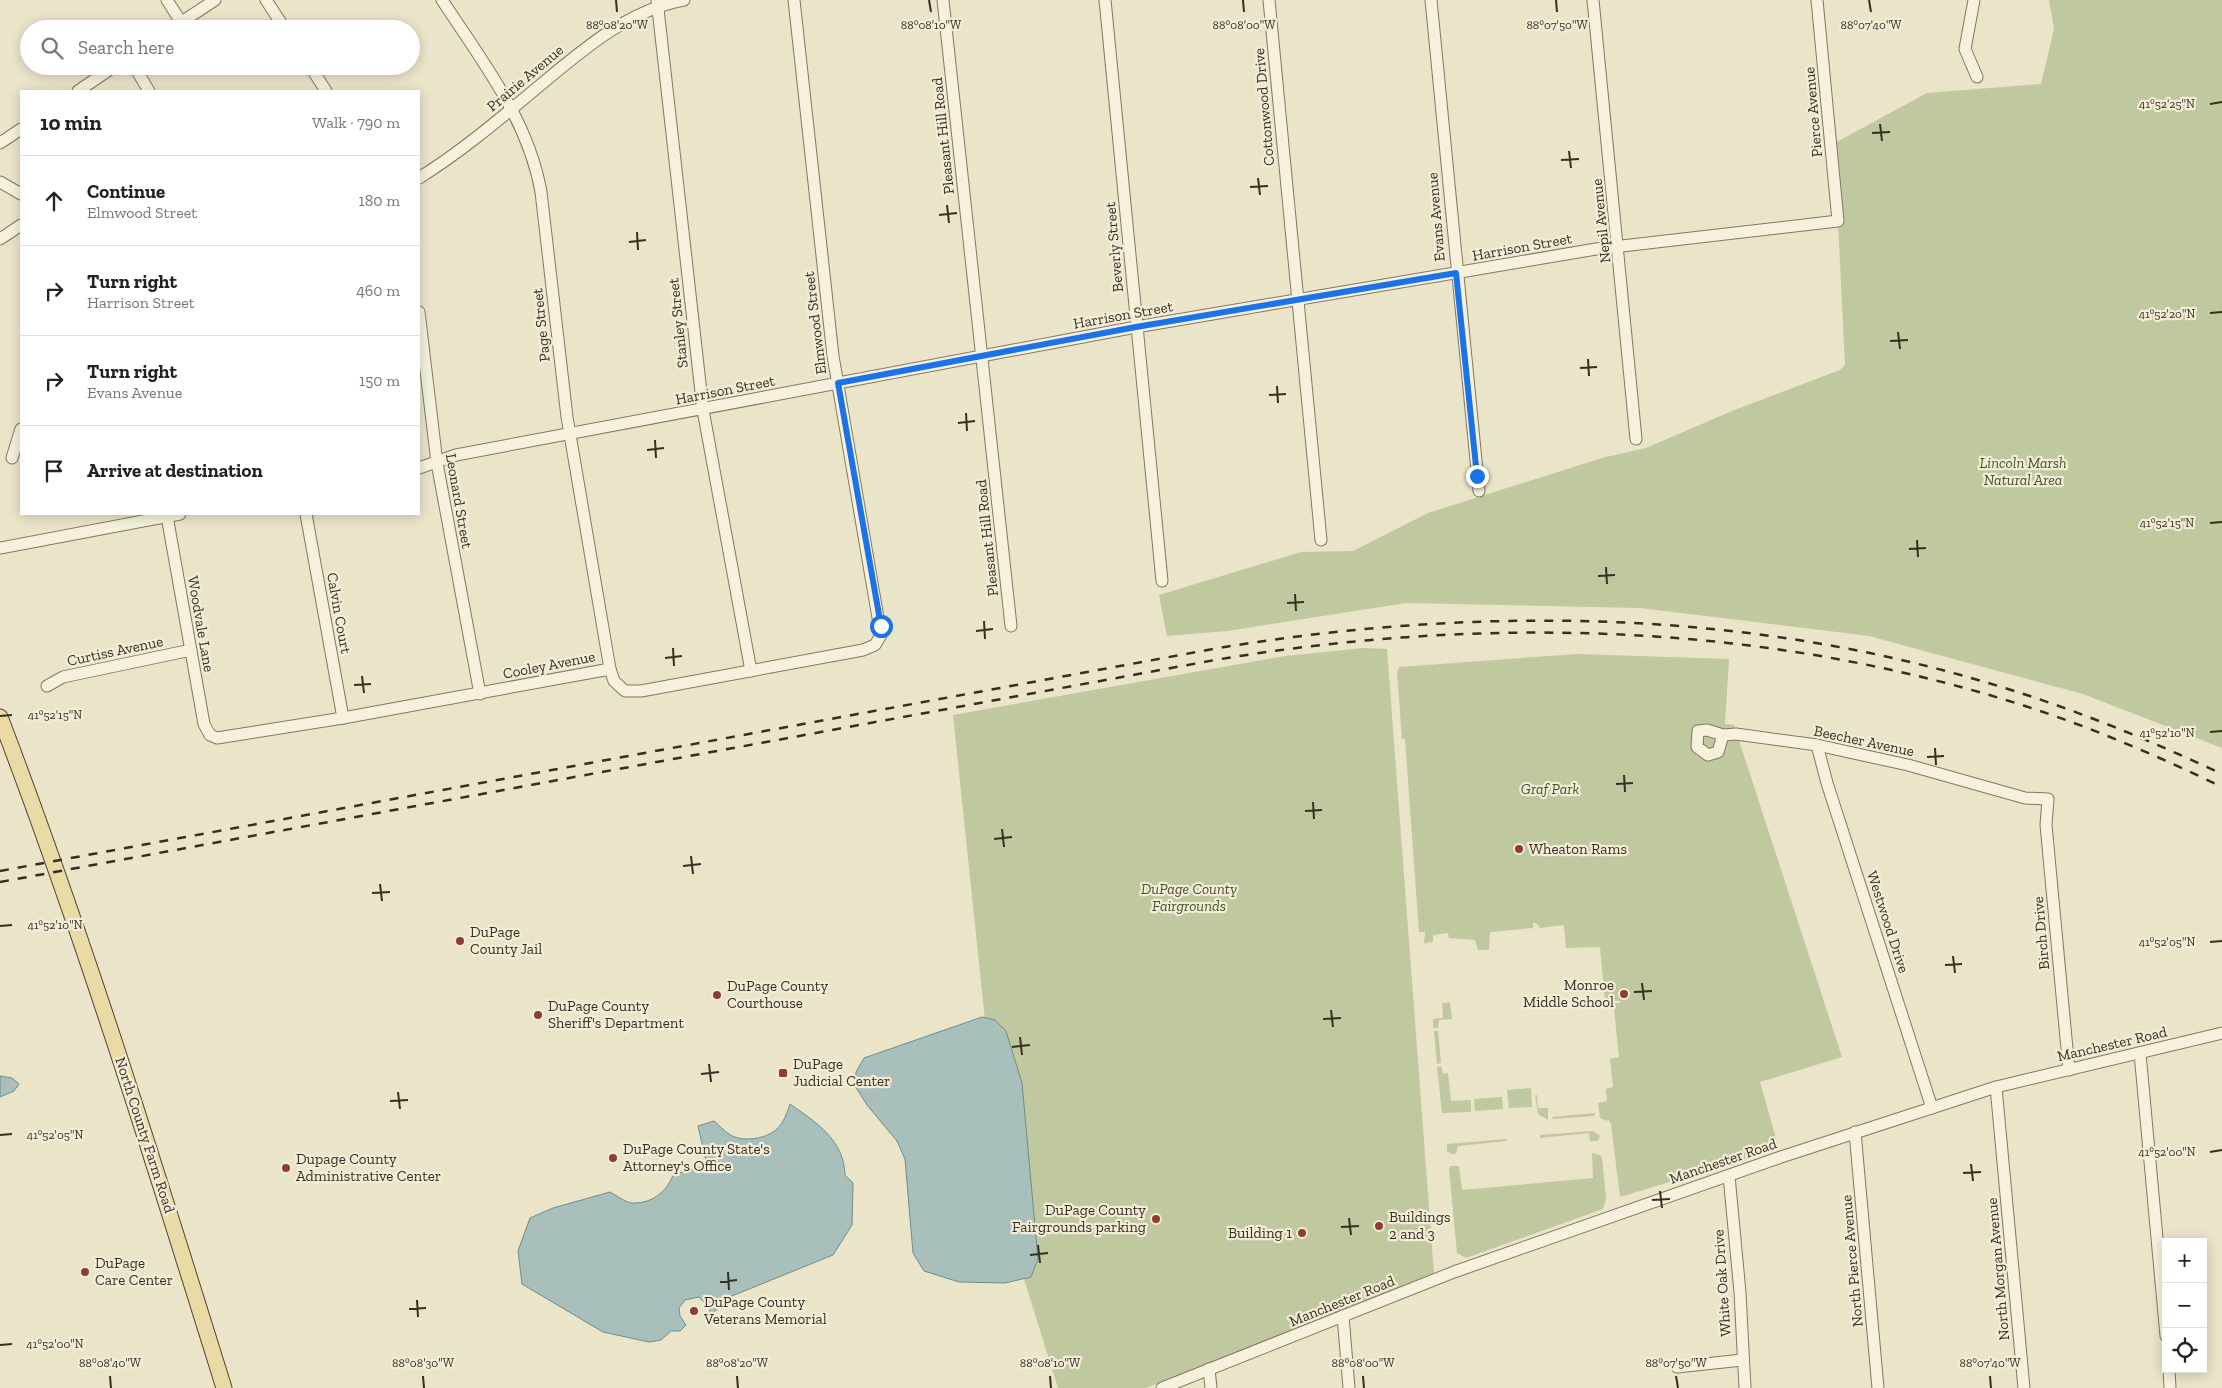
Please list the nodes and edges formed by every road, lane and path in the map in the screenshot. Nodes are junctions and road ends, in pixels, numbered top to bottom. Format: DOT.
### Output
graph roads {
  1 [pos="167,0"];
  2 [pos="215,0"];
  3 [pos="266,0"];
  4 [pos="442,0"];
  5 [pos="684,0"];
  6 [pos="794,0"];
  7 [pos="943,0"];
  8 [pos="1106,0"];
  9 [pos="1269,0"];
  10 [pos="1430,0"];
  11 [pos="1593,0"];
  12 [pos="1817,0"];
  13 [pos="1974,0"];
  14 [pos="657,4"];
  15 [pos="180,20"];
  16 [pos="184,20"];
  17 [pos="279,20"];
  18 [pos="102,75"];
  19 [pos="139,75"];
  20 [pos="316,75"];
  21 [pos="1977,77"];
  22 [pos="79,90"];
  23 [pos="148,90"];
  24 [pos="325,90"];
  25 [pos="513,108"];
  26 [pos="20,130"];
  27 [pos="0,143"];
  28 [pos="420,177"];
  29 [pos="0,182"];
  30 [pos="20,193"];
  31 [pos="1838,221"];
  32 [pos="20,227"];
  33 [pos="0,239"];
  34 [pos="1618,246"];
  35 [pos="1456,273"];
  36 [pos="1296,300"];
  37 [pos="420,320"];
  38 [pos="1136,327"];
  39 [pos="982,356"];
  40 [pos="838,383"];
  41 [pos="703,410"];
  42 [pos="20,432"];
  43 [pos="569,434"];
  44 [pos="1636,439"];
  45 [pos="12,458"];
  46 [pos="437,462"];
  47 [pos="420,468"];
  48 [pos="1479,491"];
  49 [pos="174,515"];
  50 [pos="306,515"];
  51 [pos="167,516"];
  52 [pos="1322,540"];
  53 [pos="0,548"];
  54 [pos="1162,581"];
  55 [pos="1012,626"];
  56 [pos="880,641"];
  57 [pos="191,650"];
  58 [pos="610,669"];
  59 [pos="750,670"];
  60 [pos="47,686"];
  61 [pos="480,694"];
  62 [pos="0,717"];
  63 [pos="343,718"];
  64 [pos="210,735"];
  65 [pos="1723,735"];
  66 [pos="1817,745"];
  67 [pos="2043,799"];
  68 [pos="2222,1033"];
  69 [pos="2140,1052"];
  70 [pos="2069,1070"];
  71 [pos="1996,1087"];
  72 [pos="1932,1108"];
  73 [pos="1855,1132"];
  74 [pos="1729,1176"];
  75 [pos="1343,1316"];
  76 [pos="2165,1328"];
  77 [pos="1742,1360"];
  78 [pos="1677,1367"];
  79 [pos="1210,1369"];
  80 [pos="2169,1373"];
  81 [pos="224,1388"];
  82 [pos="1162,1388"];
  83 [pos="1211,1388"];
  84 [pos="1349,1388"];
  85 [pos="1745,1388"];
  86 [pos="1878,1388"];
  87 [pos="2024,1388"];
  88 [pos="2170,1388"];
  1 -- 15 [label="street"];
  2 -- 16 [label="street"];
  3 -- 17 [label="street"];
  4 -- 25 [label="street, Page Street"];
  5 -- 14 [label="street, Prairie Avenue"];
  6 -- 40 [label="street, Elmwood Street"];
  7 -- 39 [label="street, Pleasant Hill Road"];
  8 -- 38 [label="street, Beverly Street"];
  9 -- 36 [label="street, Cottonwood Drive"];
  10 -- 35 [label="street, Evans Avenue"];
  11 -- 34 [label="street, Nepil Avenue"];
  12 -- 31 [label="street, Pierce Avenue"];
  13 -- 21 [label="street"];
  14 -- 25 [label="street, Prairie Avenue"];
  14 -- 41 [label="street, Stanley Street"];
  18 -- 22 [label="street"];
  19 -- 23 [label="street"];
  20 -- 24 [label="street"];
  25 -- 28 [label="street, Prairie Avenue"];
  25 -- 43 [label="street, Page Street"];
  26 -- 27 [label="street"];
  29 -- 30 [label="street"];
  31 -- 34 [label="street, Harrison Street"];
  32 -- 33 [label="street"];
  34 -- 35 [label="street, Harrison Street"];
  34 -- 44 [label="street, Nepil Avenue"];
  35 -- 36 [label="street, Harrison Street"];
  35 -- 48 [label="street, Evans Avenue"];
  36 -- 38 [label="street, Harrison Street"];
  36 -- 52 [label="street, Cottonwood Drive"];
  37 -- 46 [label="street, Leonard Street"];
  38 -- 39 [label="street, Harrison Street"];
  38 -- 54 [label="street, Beverly Street"];
  39 -- 40 [label="street, Harrison Street"];
  39 -- 55 [label="street, Pleasant Hill Road"];
  40 -- 41 [label="street, Harrison Street"];
  40 -- 56 [label="street, Elmwood Street"];
  41 -- 43 [label="street, Harrison Street"];
  41 -- 59 [label="street, Stanley Street"];
  42 -- 45 [label="street"];
  43 -- 46 [label="street, Harrison Street"];
  43 -- 58 [label="street, Page Street"];
  46 -- 47 [label="street, Harrison Street"];
  46 -- 61 [label="street, Leonard Street"];
  49 -- 51 [label="street"];
  50 -- 63 [label="street, Calvin Court"];
  51 -- 53 [label="street"];
  51 -- 57 [label="street, Woodvale Lane"];
  56 -- 59 [label="street, Cooley Avenue"];
  57 -- 60 [label="street, Curtiss Avenue"];
  57 -- 64 [label="street, Woodvale Lane"];
  58 -- 59 [label="street, Cooley Avenue"];
  58 -- 61 [label="street, Cooley Avenue"];
  61 -- 63 [label="street, Cooley Avenue"];
  62 -- 81 [label="main road, North County Farm Road"];
  63 -- 64 [label="street, Cooley Avenue"];
  65 -- 66 [label="street, Beecher Avenue"];
  66 -- 67 [label="street, Beecher Avenue"];
  66 -- 72 [label="street, Westwood Drive"];
  67 -- 70 [label="street, Birch Drive"];
  68 -- 69 [label="street, Manchester Road"];
  69 -- 70 [label="street, Manchester Road"];
  69 -- 76 [label="street"];
  70 -- 71 [label="street, Manchester Road"];
  71 -- 72 [label="street, Manchester Road"];
  71 -- 87 [label="street, North Morgan Avenue"];
  72 -- 73 [label="street, Manchester Road"];
  73 -- 74 [label="street, Manchester Road"];
  73 -- 86 [label="street, North Pierce Avenue"];
  74 -- 75 [label="street, Manchester Road"];
  74 -- 77 [label="street, White Oak Drive"];
  75 -- 79 [label="street, Manchester Road"];
  75 -- 84 [label="street"];
  77 -- 78 [label="street"];
  77 -- 85 [label="street, White Oak Drive"];
  79 -- 82 [label="street, Manchester Road"];
  79 -- 83 [label="street"];
  80 -- 88 [label="street"];
}
